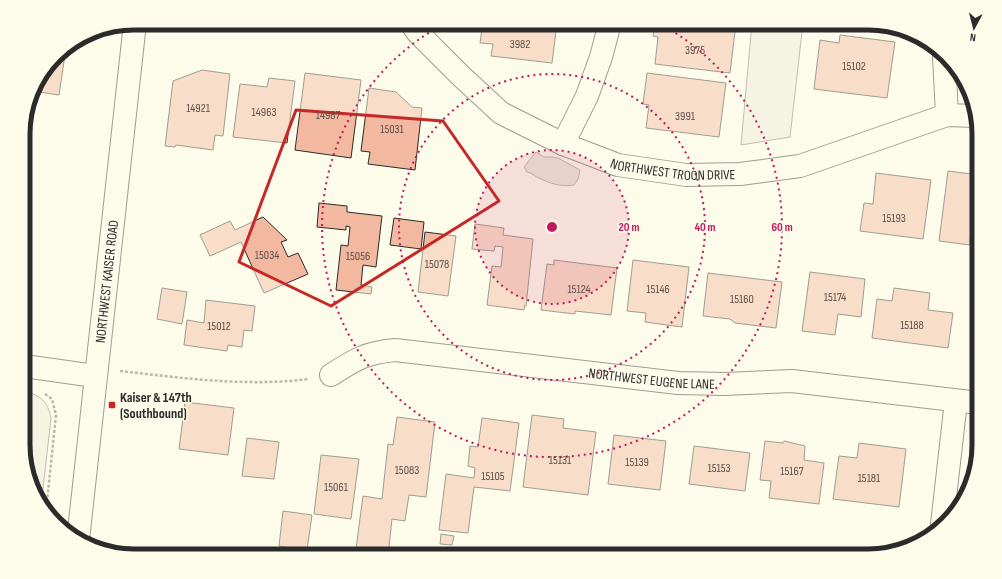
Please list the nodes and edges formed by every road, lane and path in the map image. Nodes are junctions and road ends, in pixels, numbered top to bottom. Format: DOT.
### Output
graph roads {
  1 [pos="134,30"];
  2 [pos="416,30"];
  3 [pos="608,30"];
  4 [pos="944,63"];
  5 [pos="947,115"];
  6 [pos="970,116"];
  7 [pos="563,144"];
  8 [pos="30,366"];
  9 [pos="96,372"];
  10 [pos="331,375"];
  11 [pos="43,392"];
  12 [pos="956,401"];
  13 [pos="972,402"];
  14 [pos="47,503"];
  15 [pos="943,518"];
  16 [pos="79,533"];
  1 -- 9 [label="street, NORTHWEST KAISER ROAD"];
  2 -- 7 [label="street, NORTHWEST TROON DRIVE"];
  3 -- 7 [label="street"];
  4 -- 5 [label="street"];
  5 -- 6 [label="street, NORTHWEST TROON DRIVE"];
  5 -- 7 [label="street, NORTHWEST TROON DRIVE"];
  8 -- 9 [label="street"];
  9 -- 10 [label="path"];
  9 -- 16 [label="street, NORTHWEST KAISER ROAD"];
  10 -- 12 [label="street, NORTHWEST EUGENE LANE"];
  11 -- 14 [label="path"];
  12 -- 13 [label="street, NORTHWEST EUGENE LANE"];
  12 -- 15 [label="street"];
}
